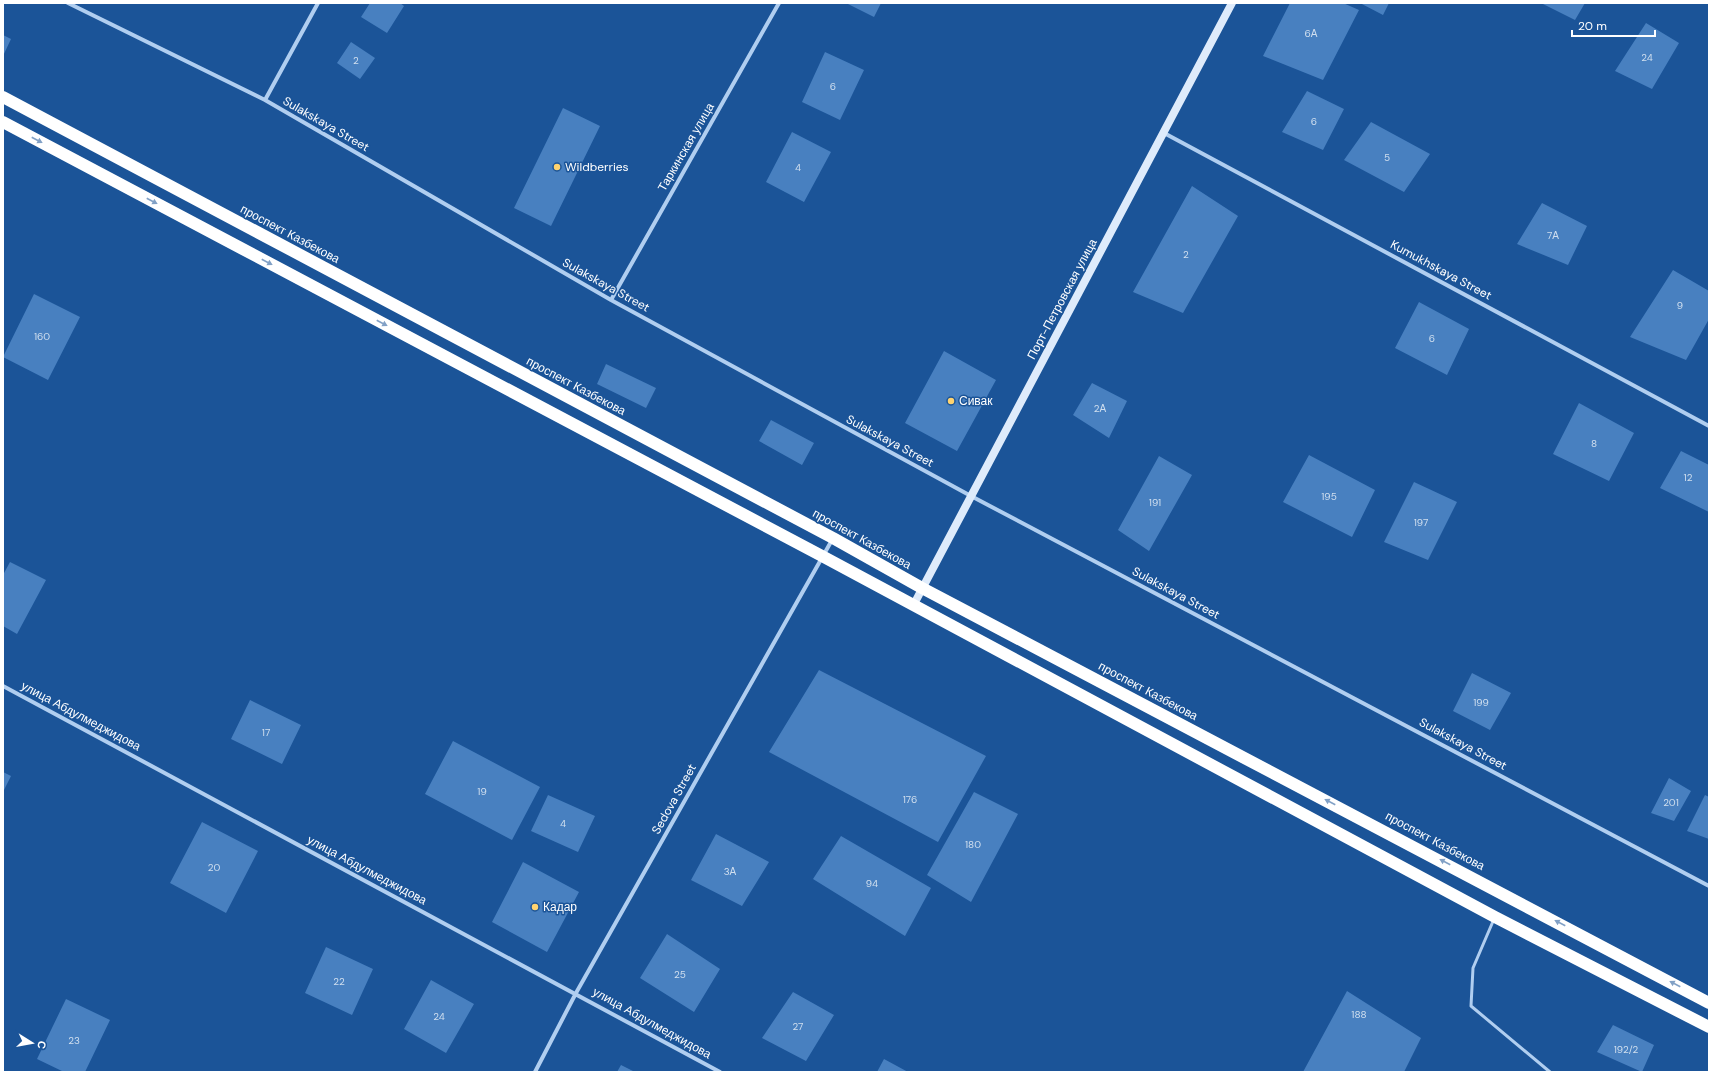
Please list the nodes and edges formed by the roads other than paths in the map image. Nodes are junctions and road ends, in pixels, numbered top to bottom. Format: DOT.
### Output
graph roads {
  1 [pos="68,3"];
  2 [pos="318,3"];
  3 [pos="779,3"];
  4 [pos="1232,3"];
  5 [pos="3,97"];
  6 [pos="265,100"];
  7 [pos="3,122"];
  8 [pos="1164,133"];
  9 [pos="611,300"];
  10 [pos="1709,426"];
  11 [pos="971,496"];
  12 [pos="833,538"];
  13 [pos="822,556"];
  14 [pos="922,588"];
  15 [pos="913,606"];
  16 [pos="3,686"];
  17 [pos="1709,886"];
  18 [pos="1495,917"];
  19 [pos="576,993"];
  20 [pos="1709,1003"];
  21 [pos="1709,1028"];
  22 [pos="535,1072"];
  23 [pos="720,1072"];
  24 [pos="1550,1072"];
  1 -- 6 [label="street, Sulakskaya Street"];
  2 -- 6 [label="street"];
  3 -- 9 [label="street, Таркинская улица"];
  4 -- 8 [label="street, Порт-Петровская улица"];
  5 -- 12 [label="highway, проспект Казбекова"];
  6 -- 9 [label="street, Sulakskaya Street"];
  7 -- 13 [label="highway, one-way"];
  8 -- 10 [label="street, Kumukhskaya Street"];
  8 -- 11 [label="street, Порт-Петровская улица"];
  9 -- 11 [label="street, Sulakskaya Street"];
  11 -- 14 [label="street, Порт-Петровская улица"];
  11 -- 17 [label="street, Sulakskaya Street"];
  12 -- 13 [label="street, Sedova Street"];
  12 -- 14 [label="highway, проспект Казбекова"];
  13 -- 15 [label="highway"];
  13 -- 19 [label="street, Sedova Street"];
  14 -- 15 [label="street, Порт-Петровская улица"];
  20 -- 14 [label="highway, проспект Казбекова, one-way"];
  15 -- 18 [label="highway"];
  16 -- 19 [label="street, улица Абдулмеджидова"];
  18 -- 21 [label="highway"];
  18 -- 24 [label="lane"];
  19 -- 22 [label="street, Sedova Street"];
  19 -- 23 [label="street, улица Абдулмеджидова"];
}
